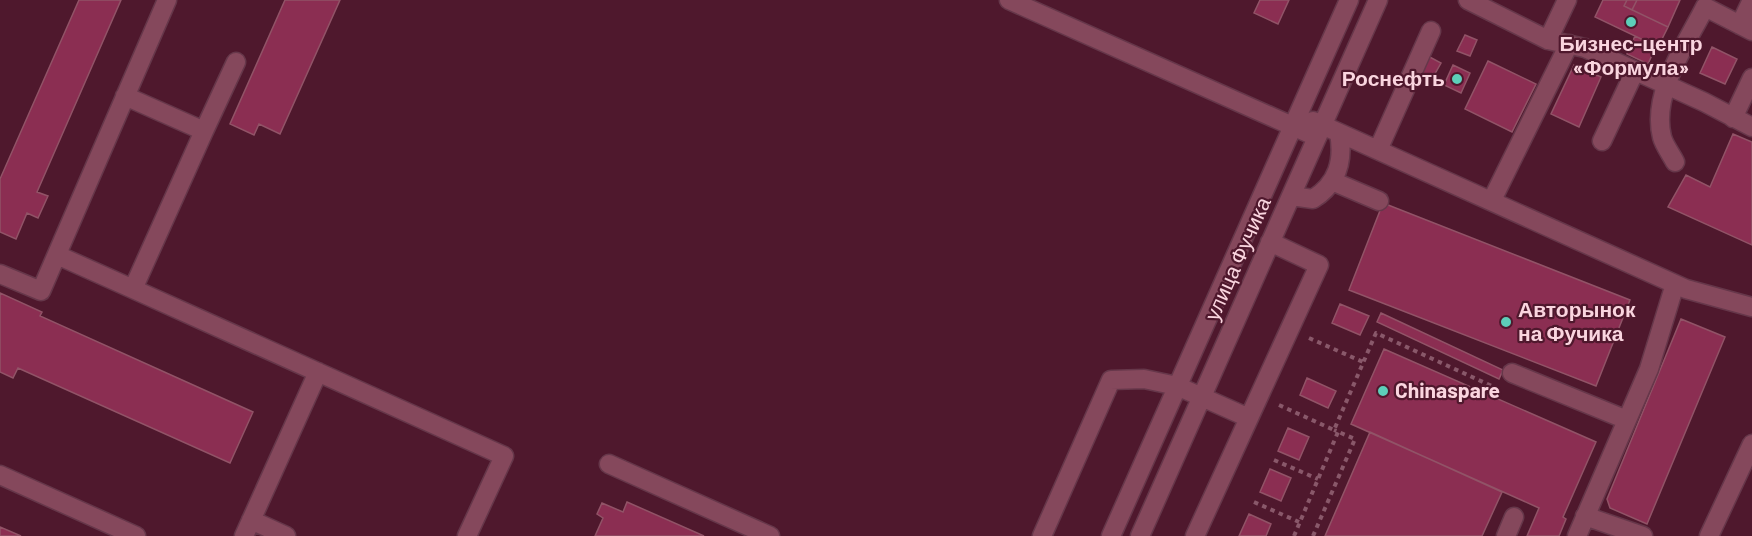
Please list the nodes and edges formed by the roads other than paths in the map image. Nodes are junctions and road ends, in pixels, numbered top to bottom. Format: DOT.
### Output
graph roads {
  1 [pos="167,0"];
  2 [pos="1009,0"];
  3 [pos="1349,0"];
  4 [pos="1378,0"];
  5 [pos="1468,0"];
  6 [pos="1567,0"];
  7 [pos="1752,0"];
  8 [pos="1703,4"];
  9 [pos="1746,28"];
  10 [pos="1431,31"];
  11 [pos="1548,40"];
  12 [pos="1569,44"];
  13 [pos="236,62"];
  14 [pos="1634,73"];
  15 [pos="1752,78"];
  16 [pos="1666,85"];
  17 [pos="125,96"];
  18 [pos="1732,118"];
  19 [pos="1295,121"];
  20 [pos="1752,127"];
  21 [pos="204,131"];
  22 [pos="1326,132"];
  23 [pos="1602,141"];
  24 [pos="1378,150"];
  25 [pos="1675,162"];
  26 [pos="1332,181"];
  27 [pos="1291,196"];
  28 [pos="1492,200"];
  29 [pos="1379,201"];
  30 [pos="1270,243"];
  31 [pos="57,255"];
  32 [pos="0,274"];
  33 [pos="1675,284"];
  34 [pos="133,289"];
  35 [pos="1750,310"];
  36 [pos="318,372"];
  37 [pos="1512,373"];
  38 [pos="1177,386"];
  39 [pos="1202,396"];
  40 [pos="1249,418"];
  41 [pos="1627,420"];
  42 [pos="1752,444"];
  43 [pos="609,464"];
  44 [pos="0,475"];
  45 [pos="1585,516"];
  46 [pos="1514,517"];
  47 [pos="248,528"];
  48 [pos="136,536"];
  49 [pos="286,536"];
  50 [pos="467,536"];
  51 [pos="770,536"];
  52 [pos="1042,536"];
  53 [pos="1111,536"];
  54 [pos="1140,536"];
  55 [pos="1195,536"];
  56 [pos="1506,536"];
  57 [pos="1577,536"];
  58 [pos="1643,536"];
  59 [pos="1709,536"];
  1 -- 17 [label="street"];
  2 -- 19 [label="street"];
  3 -- 19 [label="street, улица Фучика"];
  4 -- 22 [label="street, улица Фучика"];
  5 -- 11 [label="street"];
  6 -- 11 [label="street"];
  7 -- 9 [label="street"];
  8 -- 9 [label="street"];
  8 -- 16 [label="street"];
  10 -- 24 [label="street"];
  11 -- 12 [label="street"];
  12 -- 14 [label="street"];
  12 -- 28 [label="street"];
  13 -- 21 [label="street"];
  14 -- 16 [label="street"];
  14 -- 23 [label="street"];
  15 -- 18 [label="street"];
  16 -- 18 [label="street"];
  16 -- 25 [label="street"];
  17 -- 21 [label="street"];
  17 -- 31 [label="street"];
  18 -- 20 [label="street"];
  19 -- 22 [label="street"];
  19 -- 38 [label="street, улица Фучика"];
  21 -- 34 [label="street"];
  22 -- 24 [label="street"];
  22 -- 26 [label="street"];
  22 -- 27 [label="street, улица Фучика"];
  24 -- 28 [label="street"];
  26 -- 27 [label="street"];
  26 -- 29 [label="street"];
  27 -- 30 [label="street, улица Фучика"];
  28 -- 33 [label="street"];
  30 -- 39 [label="street, улица Фучика"];
  30 -- 40 [label="street"];
  31 -- 32 [label="street"];
  31 -- 34 [label="street"];
  33 -- 35 [label="street"];
  33 -- 41 [label="street"];
  34 -- 36 [label="street"];
  36 -- 47 [label="street"];
  36 -- 50 [label="street"];
  37 -- 41 [label="street"];
  38 -- 39 [label="street"];
  38 -- 52 [label="street"];
  38 -- 53 [label="street, улица Фучика"];
  39 -- 40 [label="street"];
  39 -- 54 [label="street, улица Фучика"];
  40 -- 55 [label="street"];
  41 -- 45 [label="street"];
  42 -- 59 [label="street"];
  43 -- 51 [label="street"];
  44 -- 48 [label="street"];
  45 -- 57 [label="street"];
  45 -- 58 [label="street"];
  46 -- 56 [label="street"];
  47 -- 49 [label="street"];
}
